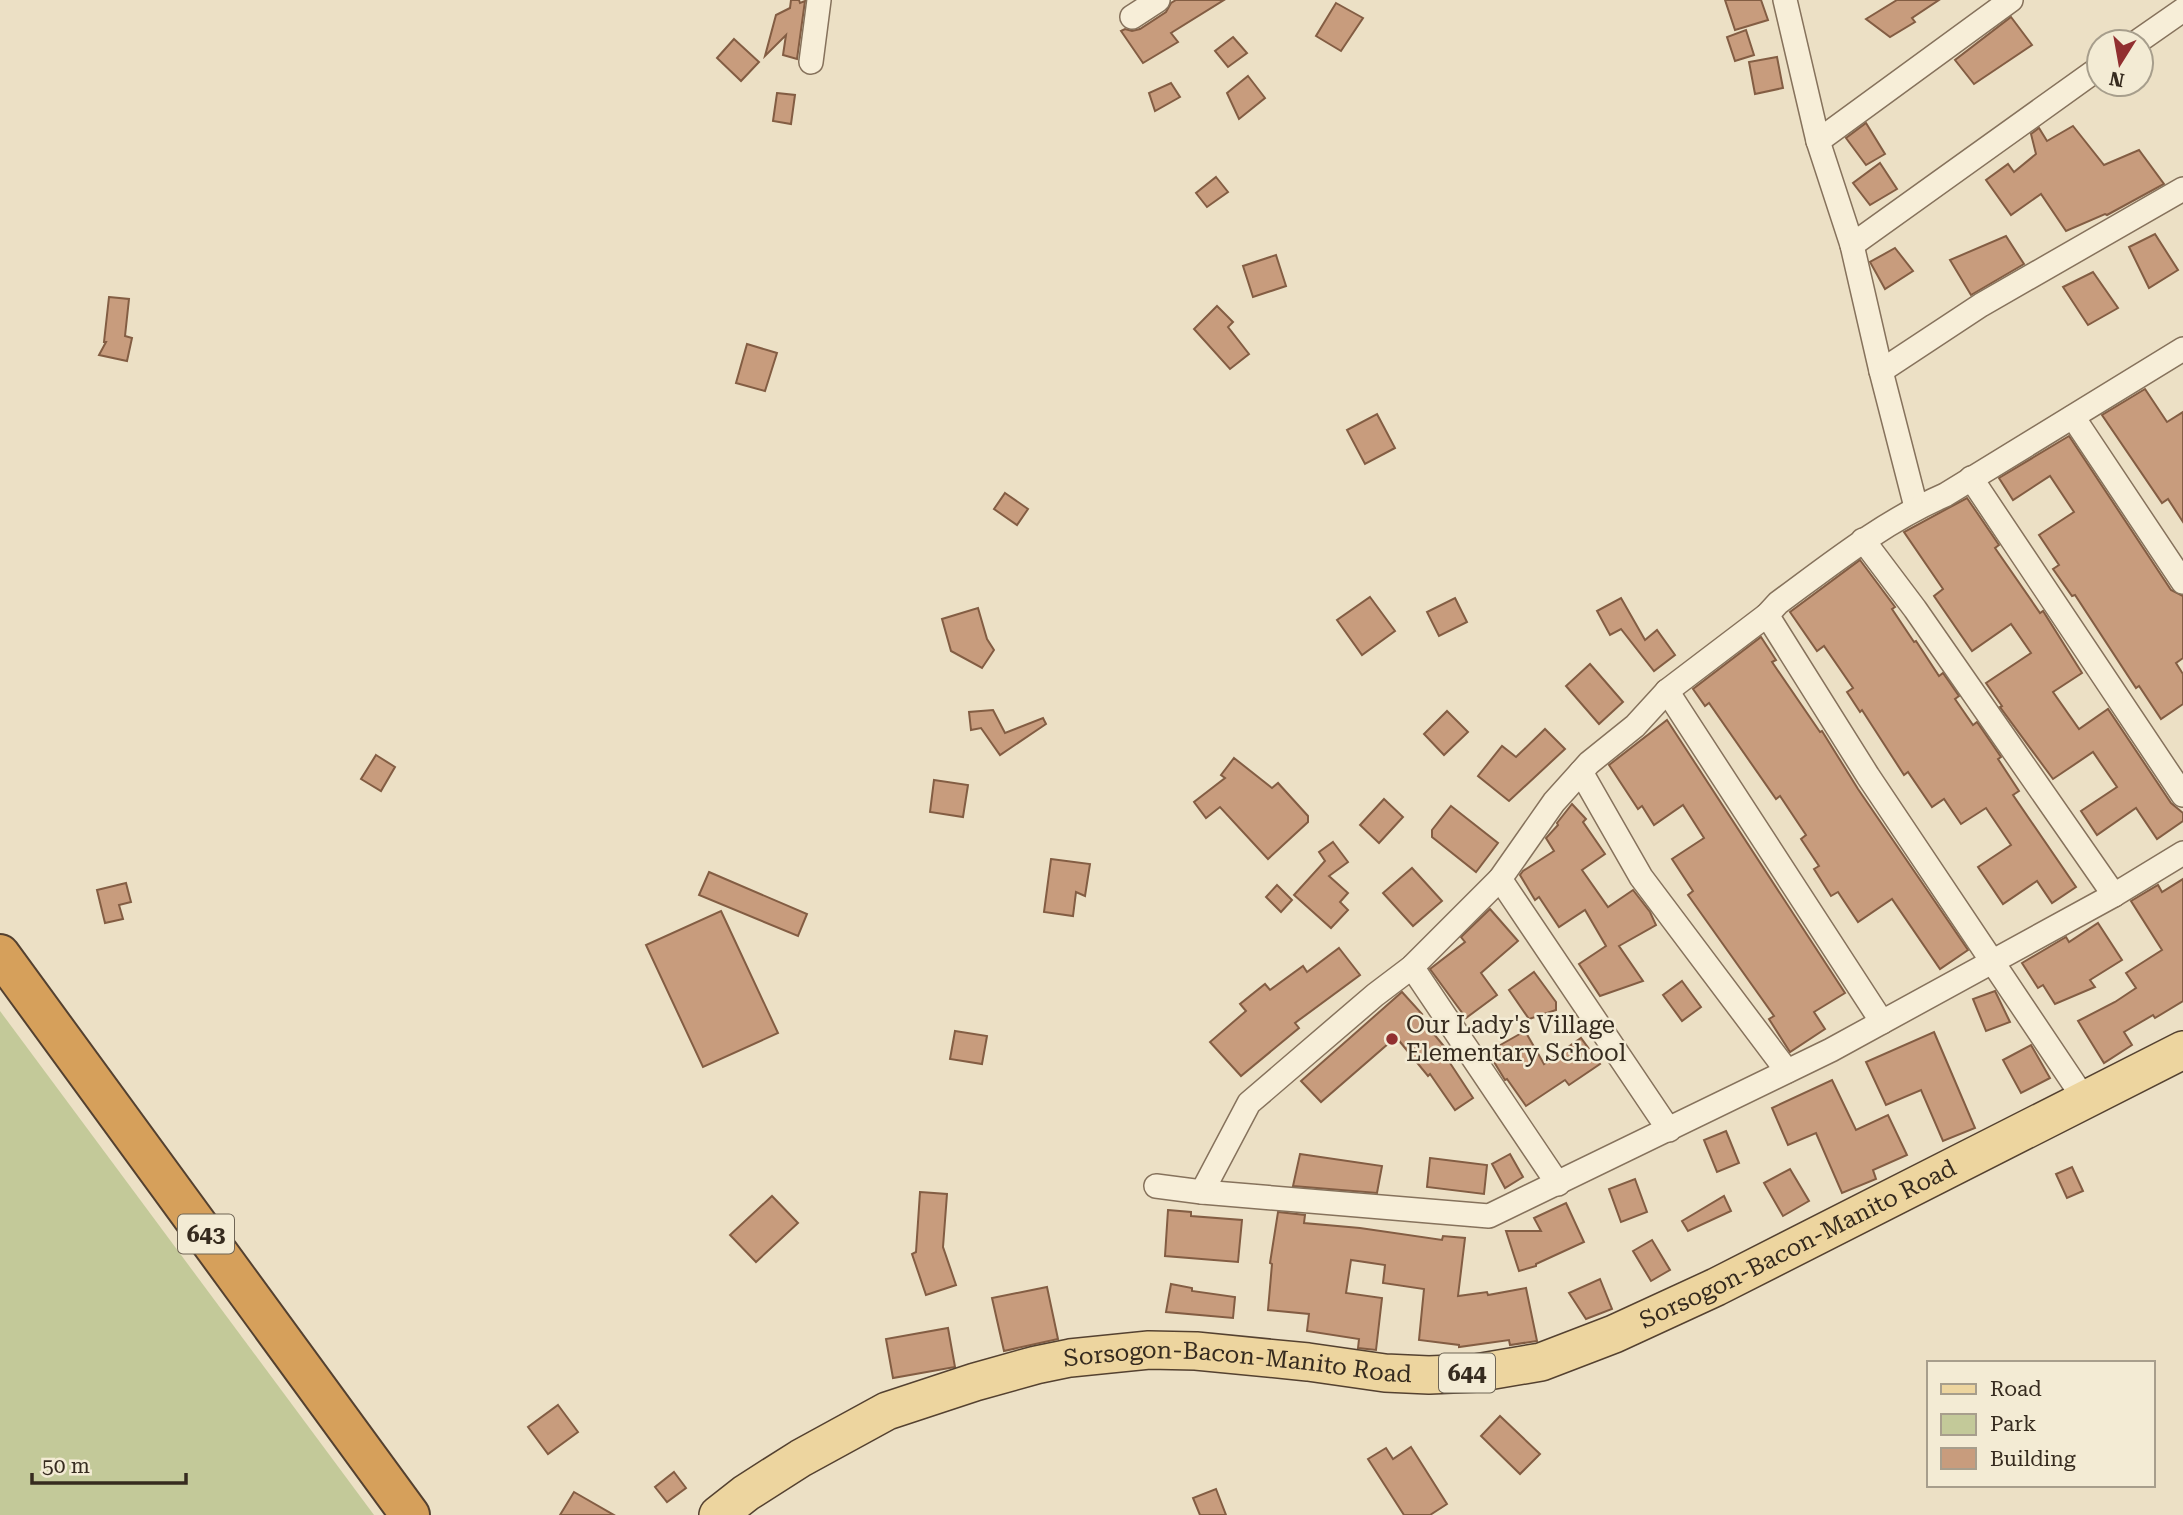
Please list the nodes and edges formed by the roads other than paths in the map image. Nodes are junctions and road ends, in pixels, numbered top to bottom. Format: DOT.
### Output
graph roads {
  1 [pos="819,0"];
  2 [pos="1158,0"];
  3 [pos="1785,0"];
  4 [pos="2011,0"];
  5 [pos="2183,10"];
  6 [pos="1132,17"];
  7 [pos="2155,29"];
  8 [pos="811,62"];
  9 [pos="2085,78"];
  10 [pos="1818,141"];
  11 [pos="2183,189"];
  12 [pos="1852,245"];
  13 [pos="2181,354"];
  14 [pos="1881,371"];
  15 [pos="2073,417"];
  16 [pos="1971,478"];
  17 [pos="1916,507"];
  18 [pos="1863,540"];
  19 [pos="2183,582"];
  20 [pos="1767,615"];
  21 [pos="1667,691"];
  22 [pos="1581,772"];
  23 [pos="2183,795"];
  24 [pos="2183,853"];
  25 [pos="1500,879"];
  26 [pos="2114,895"];
  27 [pos="0,954"];
  28 [pos="1993,962"];
  29 [pos="1412,967"];
  30 [pos="1882,1022"];
  31 [pos="2183,1050"];
  32 [pos="1787,1070"];
  33 [pos="2085,1100"];
  34 [pos="1669,1130"];
  35 [pos="1559,1184"];
  36 [pos="1156,1186"];
  37 [pos="1202,1192"];
  38 [pos="410,1515"];
  39 [pos="718,1515"];
  1 -- 8 [label="street"];
  2 -- 6 [label="street"];
  3 -- 10 [label="street"];
  4 -- 10 [label="street"];
  5 -- 7 [label="street"];
  9 -- 12 [label="street"];
  10 -- 12 [label="street"];
  11 -- 14 [label="street"];
  12 -- 14 [label="street"];
  13 -- 15 [label="street"];
  14 -- 17 [label="street"];
  15 -- 16 [label="street"];
  15 -- 19 [label="street"];
  16 -- 17 [label="street"];
  16 -- 23 [label="street"];
  17 -- 18 [label="street"];
  18 -- 20 [label="street"];
  18 -- 26 [label="street"];
  20 -- 21 [label="street"];
  20 -- 28 [label="street"];
  21 -- 22 [label="street"];
  21 -- 30 [label="street"];
  22 -- 25 [label="street"];
  22 -- 32 [label="street"];
  24 -- 26 [label="street"];
  25 -- 29 [label="street"];
  25 -- 34 [label="street"];
  26 -- 28 [label="street"];
  27 -- 38 [label="highway, 643"];
  28 -- 30 [label="street"];
  28 -- 33 [label="street"];
  29 -- 35 [label="street"];
  29 -- 37 [label="street"];
  30 -- 32 [label="street"];
  31 -- 33 [label="main road, Sorsogon-Bacon-Manito Road / 644"];
  32 -- 34 [label="street"];
  33 -- 39 [label="main road, Sorsogon-Bacon-Manito Road / 644"];
  34 -- 35 [label="street"];
  35 -- 37 [label="street"];
  36 -- 37 [label="street"];
}
